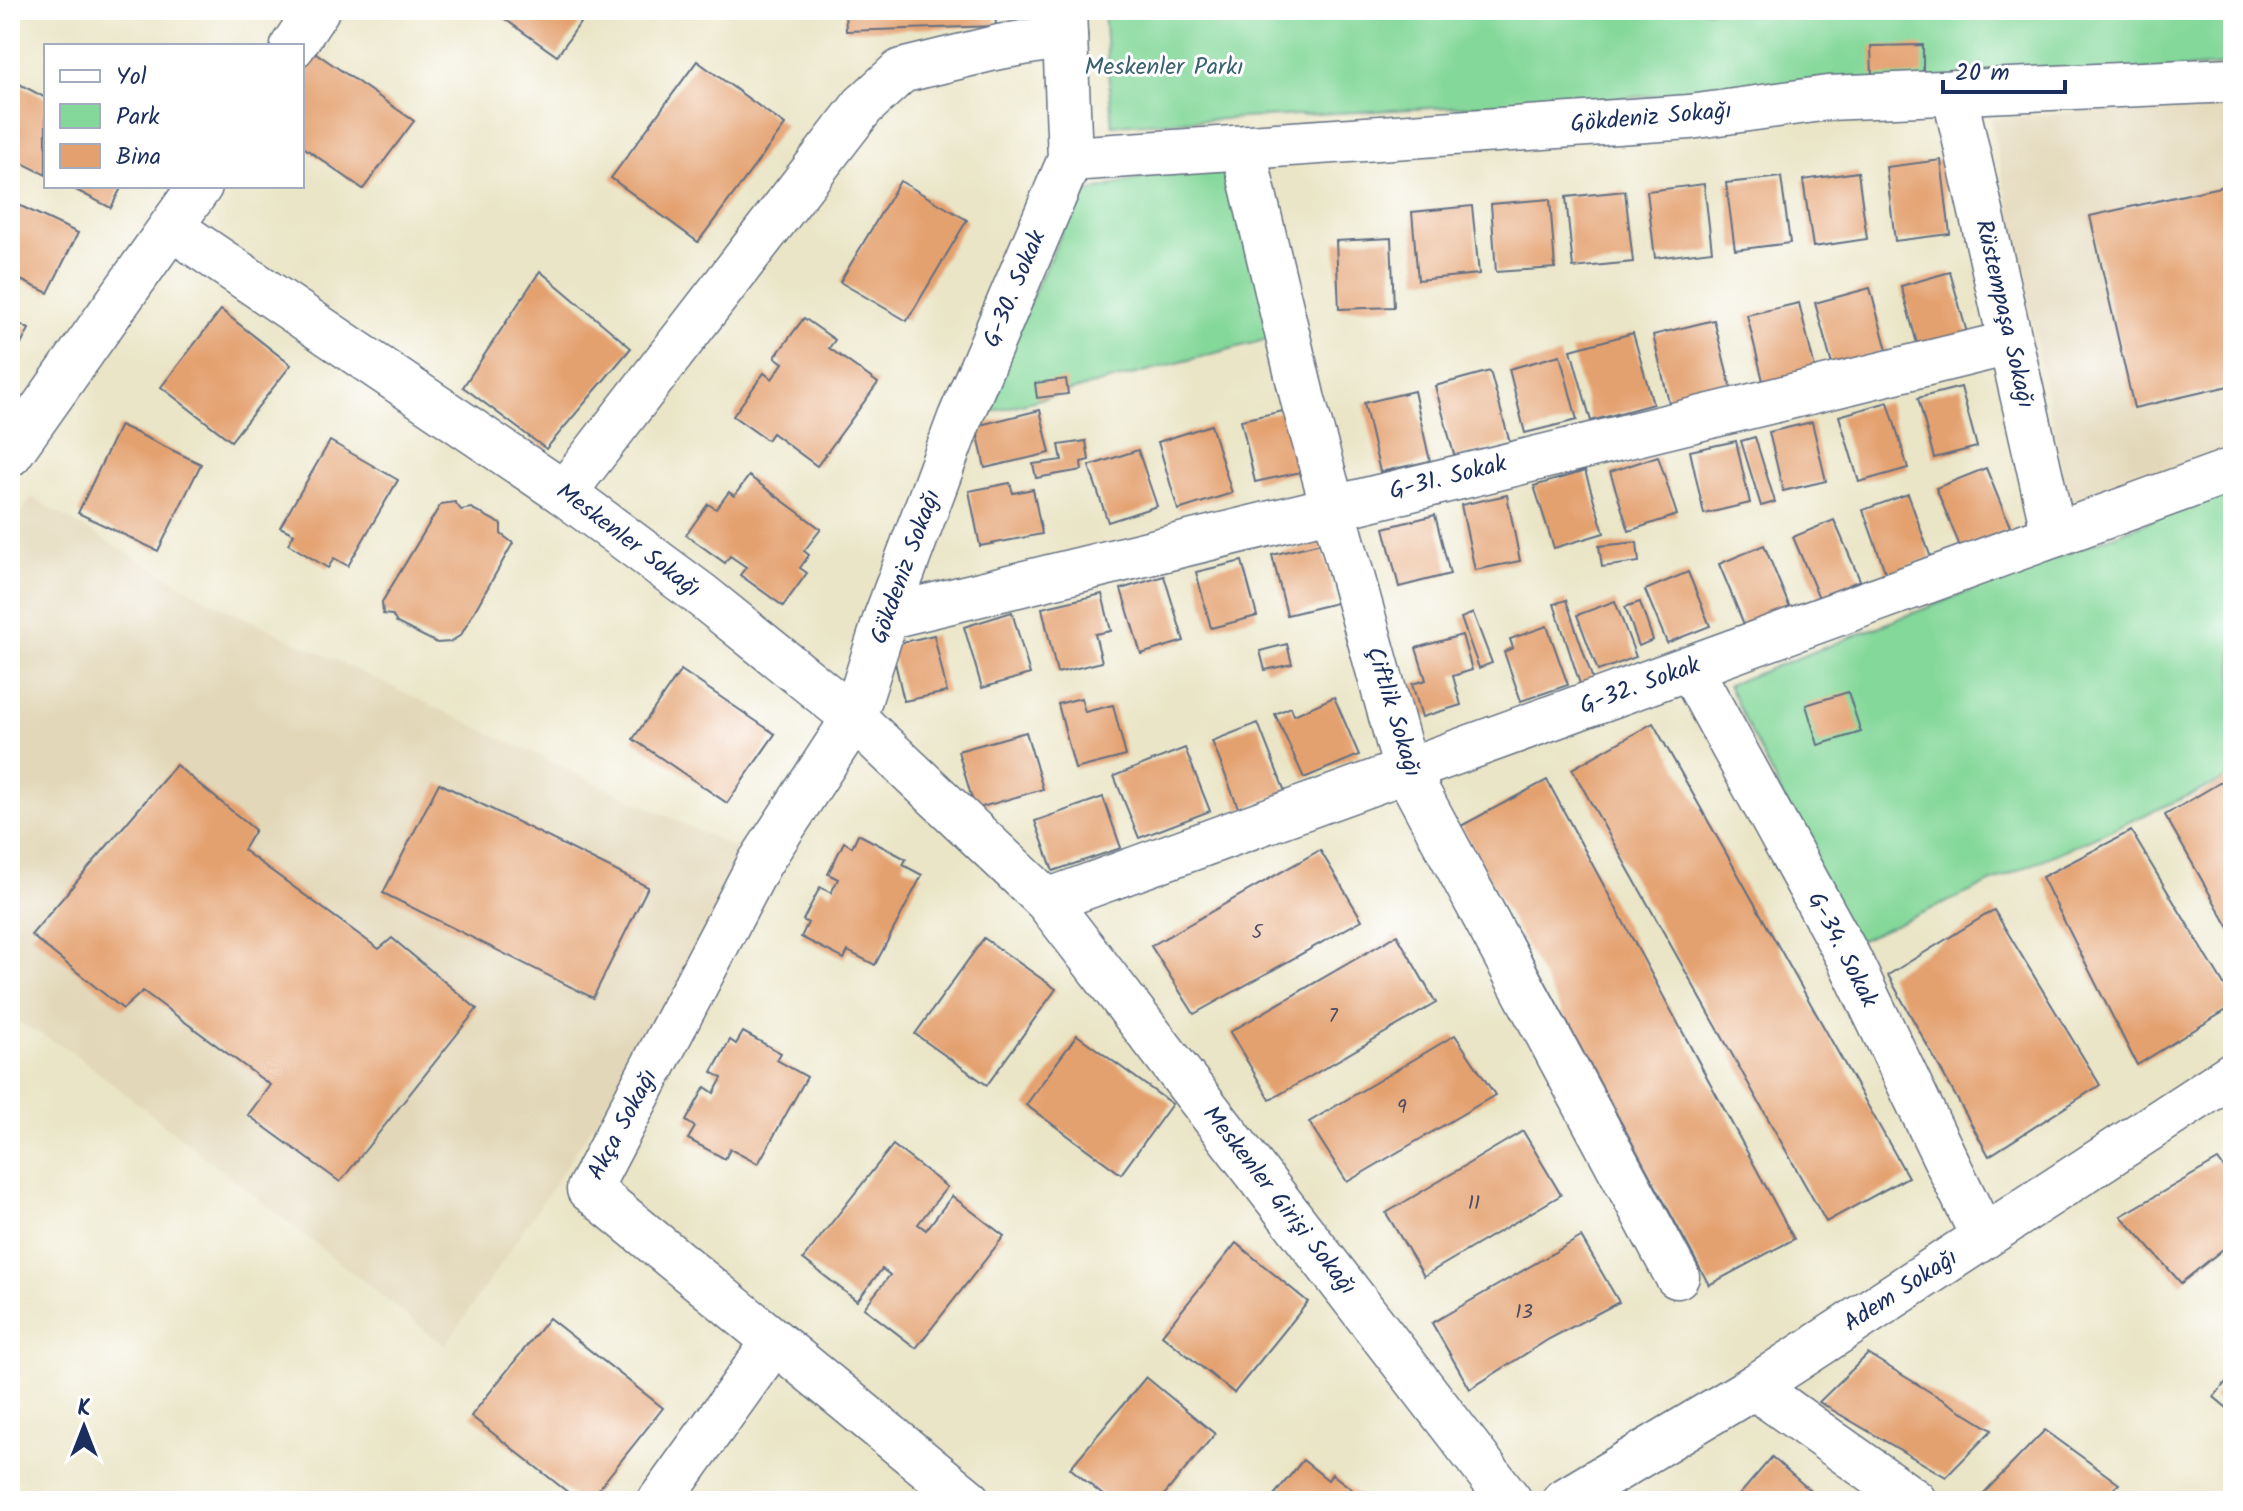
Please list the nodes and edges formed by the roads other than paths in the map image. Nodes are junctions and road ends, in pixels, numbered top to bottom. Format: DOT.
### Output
graph roads {
  1 [pos="317,10"];
  2 [pos="1065,23"];
  3 [pos="294,44"];
  4 [pos="2233,80"];
  5 [pos="1954,92"];
  6 [pos="1243,148"];
  7 [pos="1070,159"];
  8 [pos="199,188"];
  9 [pos="172,228"];
  10 [pos="2010,343"];
  11 [pos="960,418"];
  12 [pos="10,454"];
  13 [pos="2233,470"];
  14 [pos="564,493"];
  15 [pos="1333,506"];
  16 [pos="2054,535"];
  17 [pos="886,617"];
  18 [pos="1690,668"];
  19 [pos="854,718"];
  20 [pos="1406,770"];
  21 [pos="1047,901"];
  22 [pos="2233,1074"];
  23 [pos="1983,1237"];
  24 [pos="1677,1276"];
  25 [pos="774,1342"];
  26 [pos="1754,1387"];
  27 [pos="660,1501"];
  28 [pos="969,1501"];
  29 [pos="1510,1501"];
  30 [pos="1564,1501"];
  31 [pos="1914,1501"];
  1 -- 3 [label="street"];
  2 -- 7 [label="street"];
  2 -- 14 [label="street"];
  4 -- 5 [label="street, Gökdeniz Sokağı"];
  5 -- 6 [label="street, Gökdeniz Sokağı"];
  5 -- 10 [label="street, Rüstempaşa Sokağı"];
  6 -- 7 [label="street, Gökdeniz Sokağı"];
  6 -- 15 [label="street, Çiftlik Sokağı"];
  7 -- 11 [label="street, G-30. Sokak"];
  8 -- 9 [label="street"];
  9 -- 12 [label="street"];
  9 -- 14 [label="street, Meskenler Sokağı"];
  10 -- 15 [label="street, G-31. Sokak"];
  10 -- 16 [label="street, Rüstempaşa Sokağı"];
  11 -- 17 [label="street, Gökdeniz Sokağı"];
  13 -- 16 [label="street, G-32. Sokak"];
  14 -- 19 [label="street, Meskenler Sokağı"];
  15 -- 17 [label="street, G-31. Sokak"];
  15 -- 20 [label="street, Çiftlik Sokağı"];
  16 -- 18 [label="street, G-32. Sokak"];
  17 -- 19 [label="street, Gökdeniz Sokağı"];
  18 -- 20 [label="street, G-32. Sokak"];
  18 -- 23 [label="street, G-34. Sokak"];
  19 -- 21 [label="street, Meskenler Sokağı"];
  19 -- 25 [label="street, Akça Sokağı"];
  20 -- 21 [label="street, G-32. Sokak"];
  20 -- 24 [label="street, Çiftlik Sokağı"];
  21 -- 29 [label="street, Meskenler Girişi Sokağı"];
  22 -- 23 [label="street, Adem Sokağı"];
  23 -- 26 [label="street, Adem Sokağı"];
  25 -- 27 [label="street"];
  25 -- 28 [label="street, Akça Sokağı"];
  26 -- 30 [label="street, Adem Sokağı"];
  26 -- 31 [label="street"];
}
